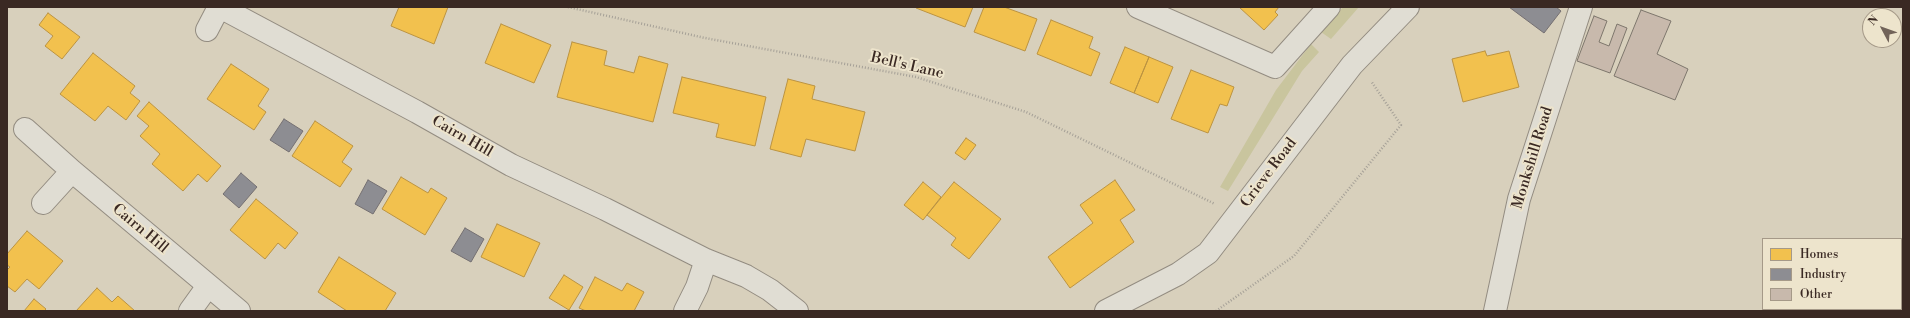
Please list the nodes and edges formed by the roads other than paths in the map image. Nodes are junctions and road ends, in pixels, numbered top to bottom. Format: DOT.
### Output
graph roads {
  1 [pos="220,7"];
  2 [pos="1138,7"];
  3 [pos="1329,7"];
  4 [pos="1408,7"];
  5 [pos="1581,7"];
  6 [pos="207,30"];
  7 [pos="25,128"];
  8 [pos="72,171"];
  9 [pos="43,203"];
  10 [pos="706,260"];
  11 [pos="208,286"];
  12 [pos="190,311"];
  13 [pos="239,311"];
  14 [pos="685,311"];
  15 [pos="797,311"];
  16 [pos="1106,311"];
  17 [pos="1495,311"];
  1 -- 6 [label="street, Cairn Hill"];
  1 -- 10 [label="street, Cairn Hill"];
  2 -- 3 [label="street"];
  4 -- 16 [label="street, Crieve Road"];
  5 -- 17 [label="street, Monkshill Road"];
  7 -- 8 [label="street, Cairn Hill"];
  8 -- 9 [label="street"];
  8 -- 11 [label="street, Cairn Hill"];
  10 -- 14 [label="street"];
  10 -- 15 [label="street, Cairn Hill"];
  11 -- 12 [label="street"];
  11 -- 13 [label="street, Cairn Hill"];
}
